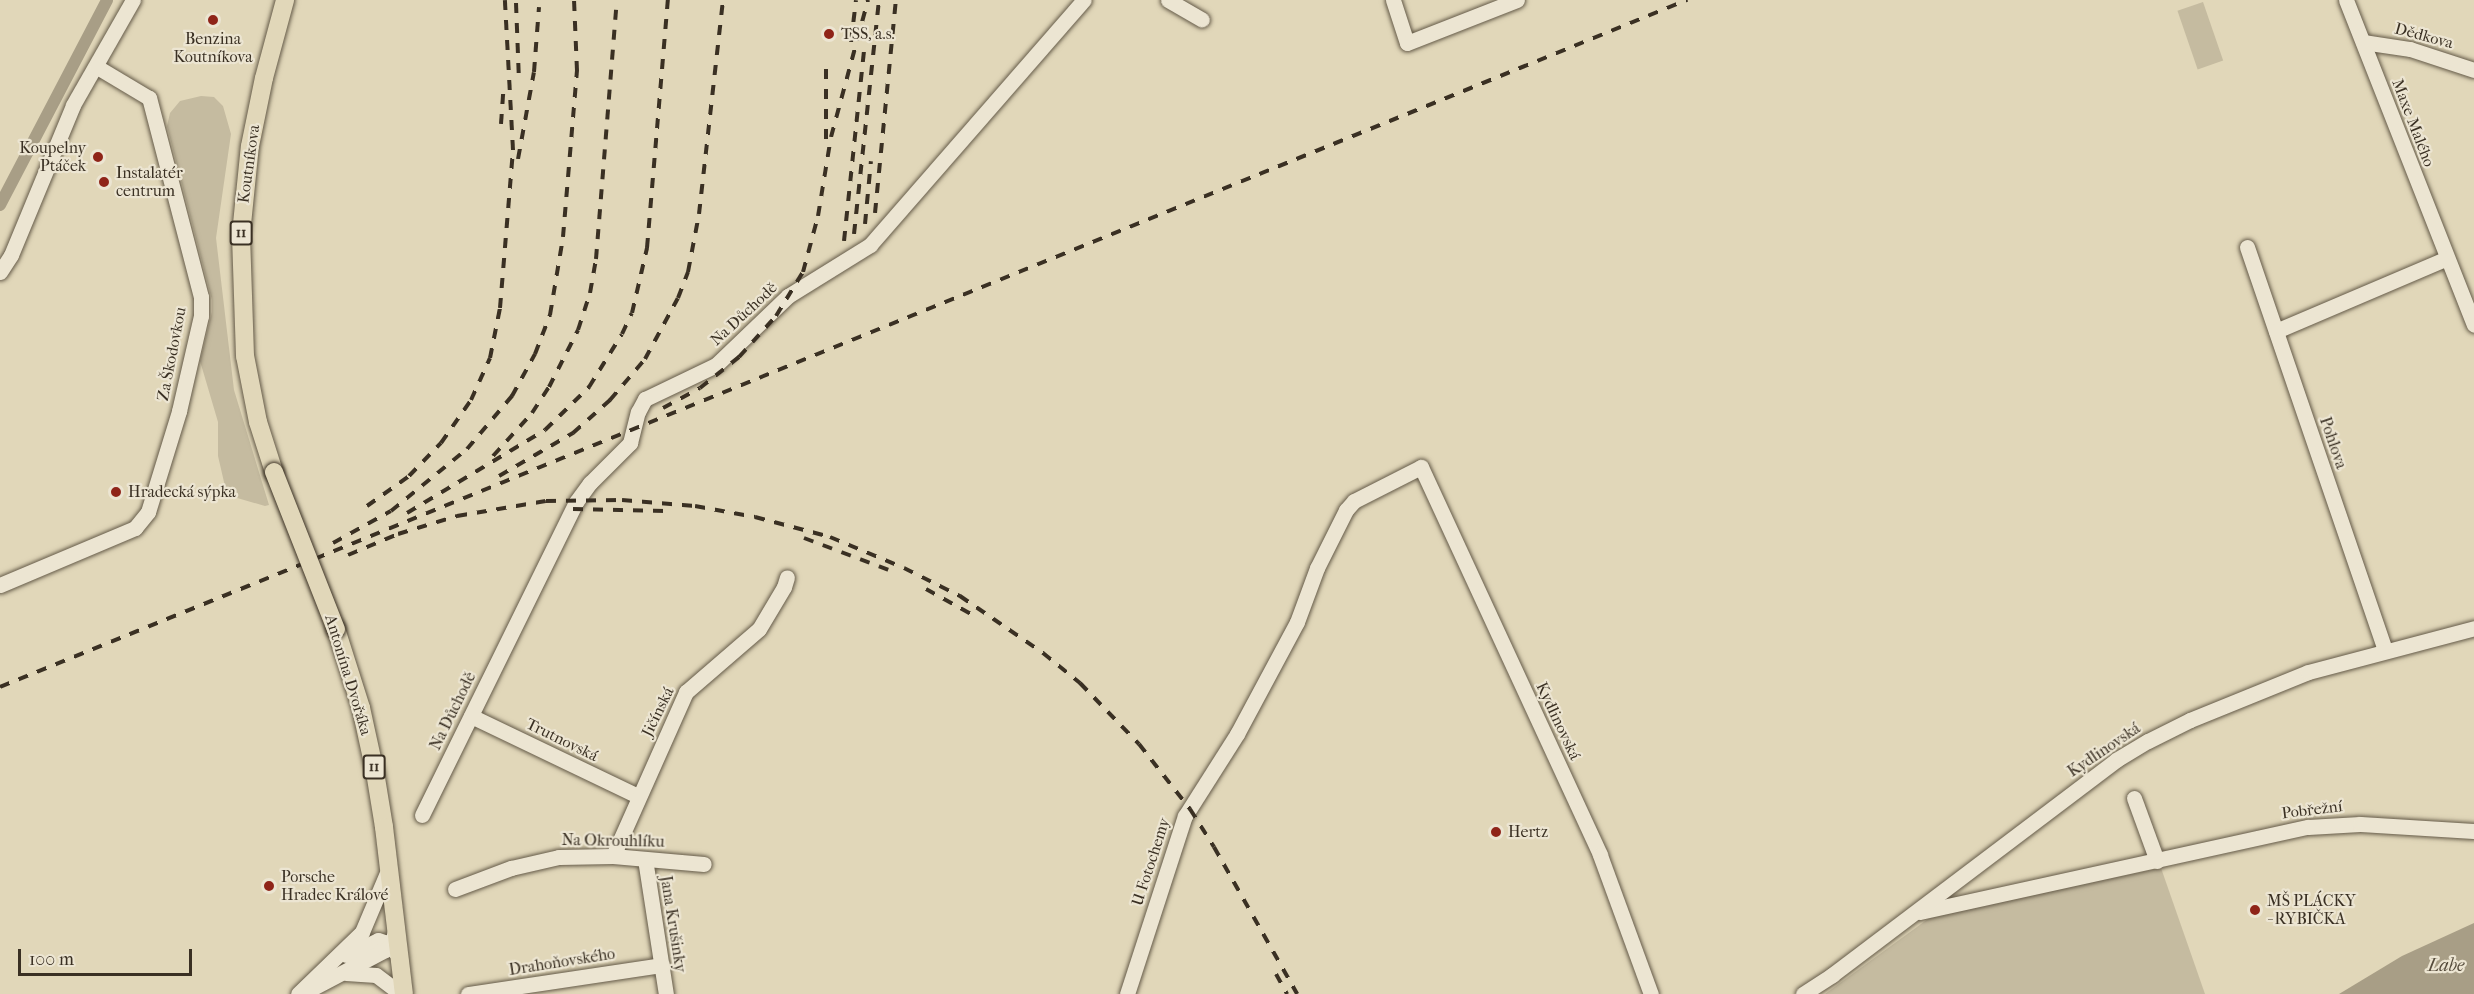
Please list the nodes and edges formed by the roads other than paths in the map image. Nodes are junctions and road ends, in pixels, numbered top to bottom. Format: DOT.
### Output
graph roads {
  1 [pos="133,0"];
  2 [pos="285,0"];
  3 [pos="1084,0"];
  4 [pos="1168,0"];
  5 [pos="1393,0"];
  6 [pos="1517,0"];
  7 [pos="2346,0"];
  8 [pos="1202,20"];
  9 [pos="2362,42"];
  10 [pos="97,67"];
  11 [pos="2474,70"];
  12 [pos="2247,247"];
  13 [pos="2447,258"];
  14 [pos="0,272"];
  15 [pos="2474,325"];
  16 [pos="2276,332"];
  17 [pos="1421,467"];
  18 [pos="274,472"];
  19 [pos="787,577"];
  20 [pos="0,585"];
  21 [pos="2474,628"];
  22 [pos="2385,650"];
  23 [pos="471,716"];
  24 [pos="638,796"];
  25 [pos="2134,798"];
  26 [pos="422,815"];
  27 [pos="2474,831"];
  28 [pos="613,856"];
  29 [pos="645,859"];
  30 [pos="2157,861"];
  31 [pos="704,864"];
  32 [pos="389,868"];
  33 [pos="455,889"];
  34 [pos="1913,914"];
  35 [pos="395,951"];
  36 [pos="662,965"];
  37 [pos="325,967"];
  38 [pos="340,974"];
  39 [pos="300,994"];
  40 [pos="402,994"];
  41 [pos="468,994"];
  42 [pos="666,994"];
  43 [pos="1127,994"];
  44 [pos="1651,994"];
  45 [pos="1803,994"];
  1 -- 10 [label="street"];
  2 -- 18 [label="main road, Koutníkova / 11"];
  3 -- 23 [label="street, Na Důchodě"];
  4 -- 8 [label="street"];
  5 -- 6 [label="street"];
  7 -- 9 [label="street, Maxe Malého"];
  9 -- 11 [label="street, Dědkova"];
  9 -- 13 [label="street, Maxe Malého"];
  10 -- 14 [label="street"];
  10 -- 20 [label="street, Za Škodovkou"];
  12 -- 16 [label="street, Pohlova"];
  13 -- 15 [label="street, Maxe Malého"];
  13 -- 16 [label="street"];
  16 -- 22 [label="street, Pohlova"];
  17 -- 43 [label="street, U Fotochemy"];
  17 -- 44 [label="street, Kydlinovská"];
  18 -- 32 [label="main road, Antonína Dvořáka / 11, bridge"];
  19 -- 24 [label="street, Jičínská"];
  21 -- 22 [label="street, Kydlinovská"];
  22 -- 34 [label="street, Kydlinovská"];
  23 -- 24 [label="street, Trutnovská"];
  23 -- 26 [label="street, Na Důchodě"];
  24 -- 28 [label="street, Jičínská"];
  25 -- 30 [label="street"];
  27 -- 30 [label="street, Pobřežní"];
  28 -- 29 [label="street, Na Okrouhlíku"];
  28 -- 33 [label="street, Na Okrouhlíku"];
  29 -- 31 [label="street, Na Okrouhlíku"];
  29 -- 36 [label="street, Jana Krušinky"];
  30 -- 34 [label="street, Pobřežní"];
  32 -- 35 [label="main road, Antonína Dvořáka / 11"];
  32 -- 37 [label="street"];
  34 -- 45 [label="street, Kydlinovská"];
  35 -- 37 [label="street"];
  35 -- 38 [label="street"];
  35 -- 40 [label="main road, Antonína Dvořáka / 11"];
  36 -- 41 [label="street, Drahoňovského"];
  36 -- 42 [label="street, Jana Krušinky"];
  37 -- 39 [label="street"];
  38 -- 39 [label="street"];
  38 -- 40 [label="street"];
}
